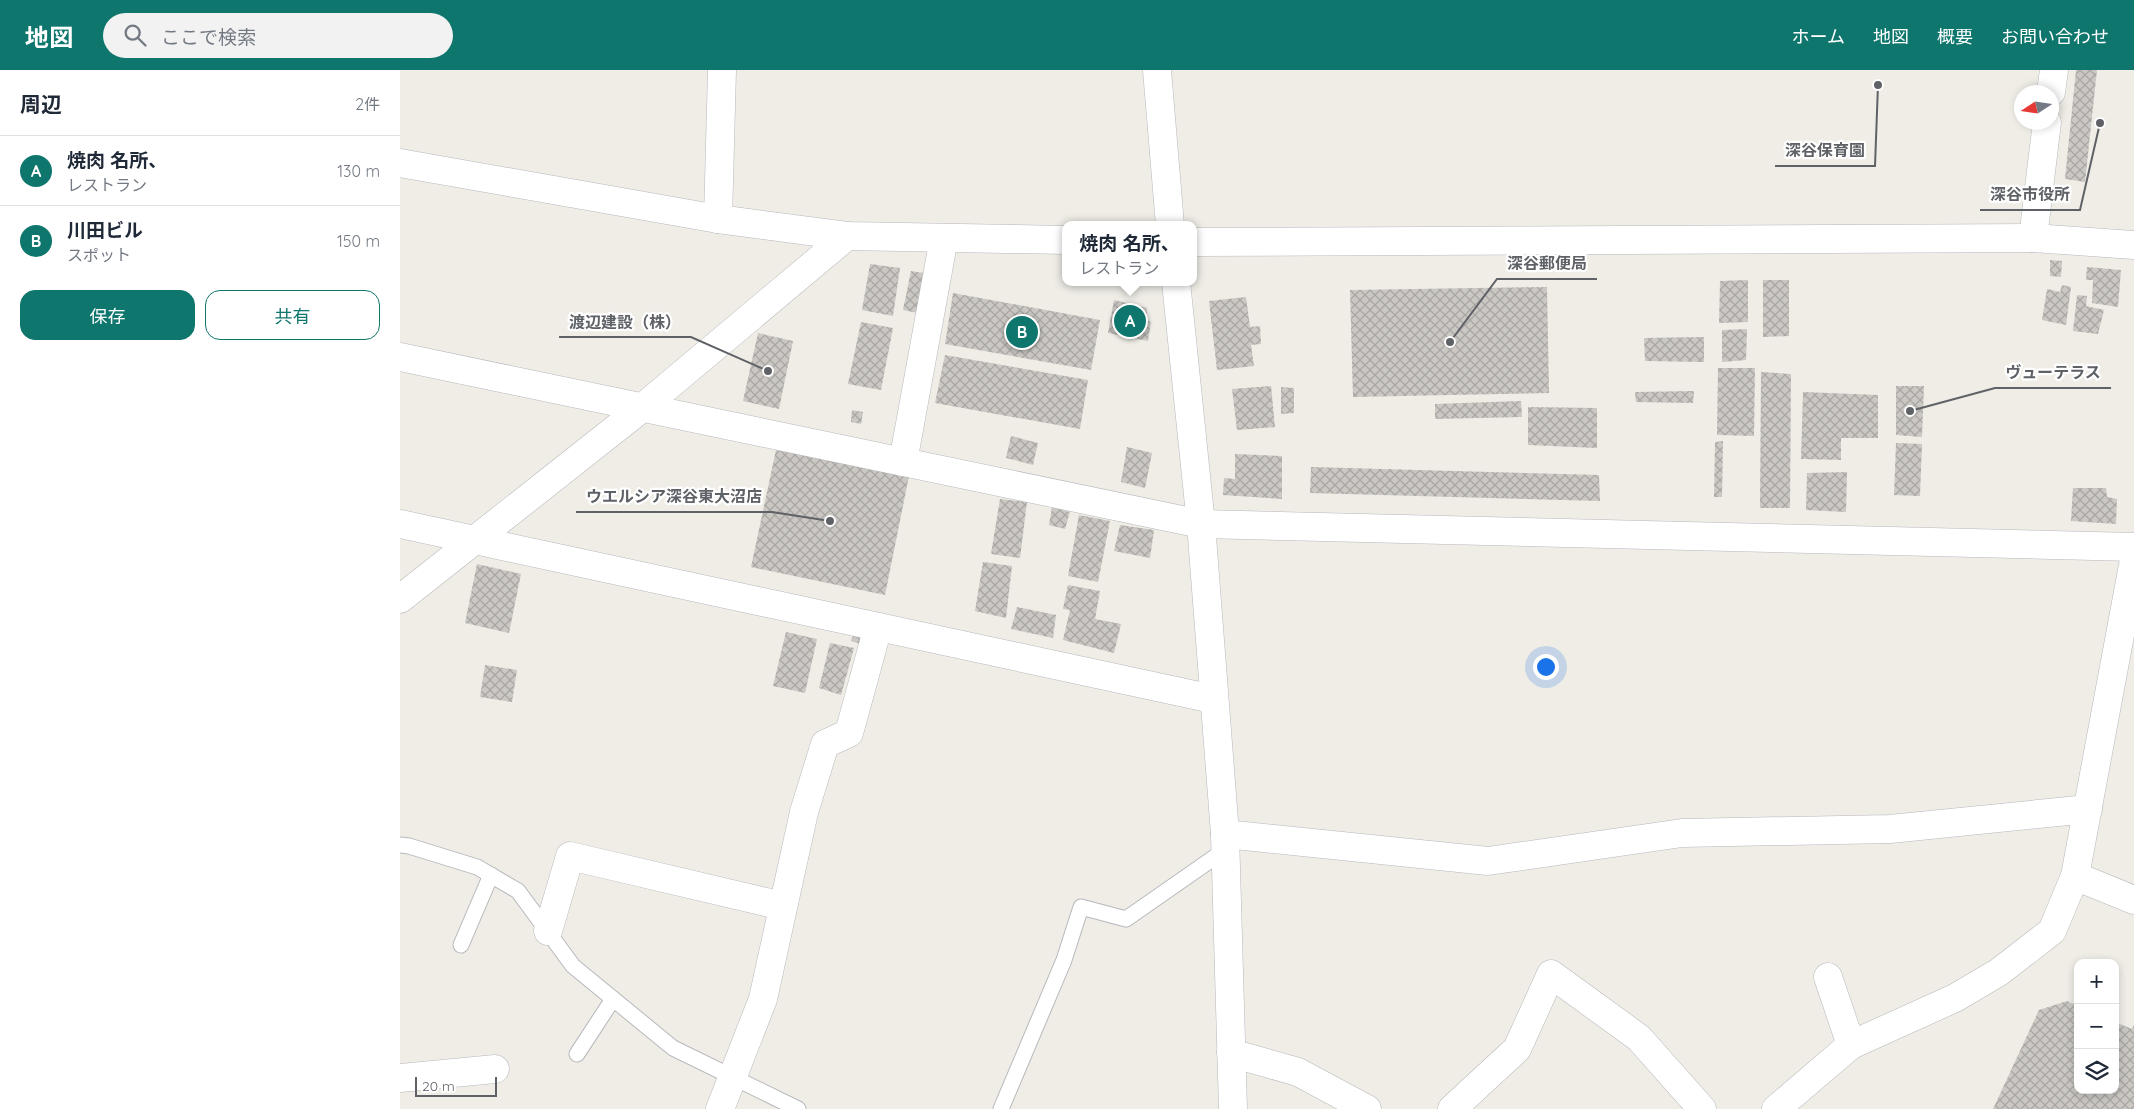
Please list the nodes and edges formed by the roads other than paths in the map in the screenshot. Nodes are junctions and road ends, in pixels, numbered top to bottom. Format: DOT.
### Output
graph roads {
  1 [pos="722,70"];
  2 [pos="1157,70"];
  3 [pos="2054,70"];
  4 [pos="2052,85"];
  5 [pos="2046,130"];
  6 [pos="400,163"];
  7 [pos="718,219"];
  8 [pos="1170,221"];
  9 [pos="847,236"];
  10 [pos="944,238"];
  11 [pos="2033,238"];
  12 [pos="1062,240"];
  13 [pos="1197,242"];
  14 [pos="2134,245"];
  15 [pos="1176,286"];
  16 [pos="400,357"];
  17 [pos="642,408"];
  18 [pos="903,462"];
  19 [pos="400,524"];
  20 [pos="1201,524"];
  21 [pos="474,539"];
  22 [pos="2134,547"];
  23 [pos="2134,560"];
  24 [pos="400,598"];
  25 [pos="878,628"];
  26 [pos="1213,699"];
  27 [pos="2088,809"];
  28 [pos="1225,842"];
  29 [pos="400,845"];
  30 [pos="491,875"];
  31 [pos="2076,876"];
  32 [pos="2134,900"];
  33 [pos="783,906"];
  34 [pos="548,931"];
  35 [pos="461,945"];
  36 [pos="1828,977"];
  37 [pos="614,999"];
  38 [pos="1851,1045"];
  39 [pos="1230,1053"];
  40 [pos="577,1054"];
  41 [pos="495,1068"];
  42 [pos="732,1076"];
  43 [pos="400,1078"];
  44 [pos="720,1109"];
  45 [pos="798,1109"];
  46 [pos="1001,1109"];
  47 [pos="1232,1109"];
  48 [pos="1367,1109"];
  49 [pos="1452,1109"];
  50 [pos="1702,1109"];
  51 [pos="1776,1109"];
  1 -- 7 [label="street"];
  2 -- 8 [label="street"];
  3 -- 4 [label="street"];
  5 -- 11 [label="street"];
  6 -- 7 [label="street"];
  7 -- 9 [label="street"];
  9 -- 10 [label="street"];
  9 -- 17 [label="street"];
  10 -- 12 [label="street"];
  10 -- 18 [label="street"];
  11 -- 13 [label="street"];
  11 -- 14 [label="street"];
  15 -- 20 [label="street"];
  16 -- 17 [label="street"];
  17 -- 18 [label="street"];
  17 -- 21 [label="street"];
  18 -- 20 [label="street"];
  19 -- 21 [label="street"];
  20 -- 22 [label="street"];
  20 -- 26 [label="street"];
  21 -- 24 [label="street"];
  21 -- 25 [label="street"];
  23 -- 27 [label="street"];
  25 -- 26 [label="street"];
  25 -- 33 [label="street"];
  26 -- 28 [label="street"];
  27 -- 28 [label="street"];
  27 -- 31 [label="street"];
  28 -- 39 [label="street"];
  28 -- 46 [label="lane"];
  29 -- 30 [label="lane"];
  30 -- 34 [label="lane"];
  30 -- 35 [label="lane"];
  31 -- 32 [label="street"];
  31 -- 38 [label="street"];
  33 -- 34 [label="street"];
  33 -- 42 [label="street"];
  34 -- 37 [label="lane"];
  36 -- 38 [label="street"];
  37 -- 40 [label="lane"];
  37 -- 42 [label="lane"];
  38 -- 51 [label="street"];
  39 -- 47 [label="street"];
  39 -- 48 [label="street"];
  41 -- 43 [label="street"];
  42 -- 44 [label="street"];
  42 -- 45 [label="lane"];
  49 -- 50 [label="street"];
}
